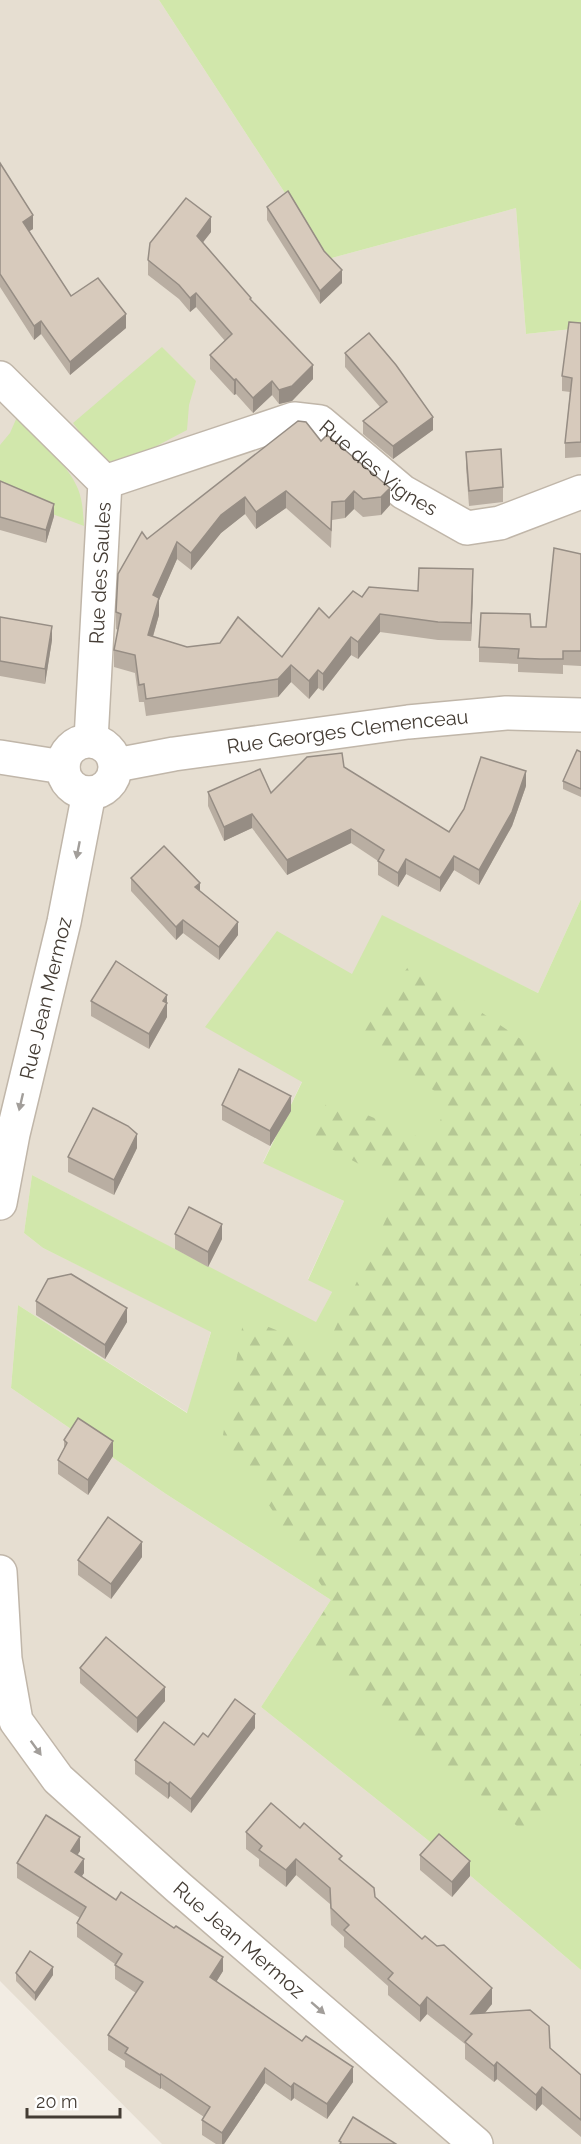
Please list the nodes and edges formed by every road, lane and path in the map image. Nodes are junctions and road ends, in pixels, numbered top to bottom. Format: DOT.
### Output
graph roads {
  1 [pos="0,378"];
  2 [pos="105,482"];
  3 [pos="581,492"];
  4 [pos="581,715"];
  5 [pos="91,740"];
  6 [pos="0,757"];
  7 [pos="116,765"];
  8 [pos="63,767"];
  9 [pos="88,793"];
  10 [pos="0,1203"];
  11 [pos="0,1572"];
  12 [pos="8,1719"];
  13 [pos="476,2144"];
  1 -- 2 [label="street, Rue des Saules"];
  2 -- 3 [label="street, Rue des Vignes"];
  2 -- 5 [label="street, Rue des Saules"];
  4 -- 7 [label="street, Rue Georges Clemenceau"];
  5 -- 7 [label="street"];
  5 -- 8 [label="street"];
  6 -- 8 [label="street"];
  7 -- 9 [label="street"];
  8 -- 9 [label="street"];
  9 -- 10 [label="street, Rue Jean Mermoz, one-way"];
  11 -- 12 [label="street, Rue Jean Mermoz"];
  12 -- 13 [label="street, Rue Jean Mermoz, one-way"];
}
